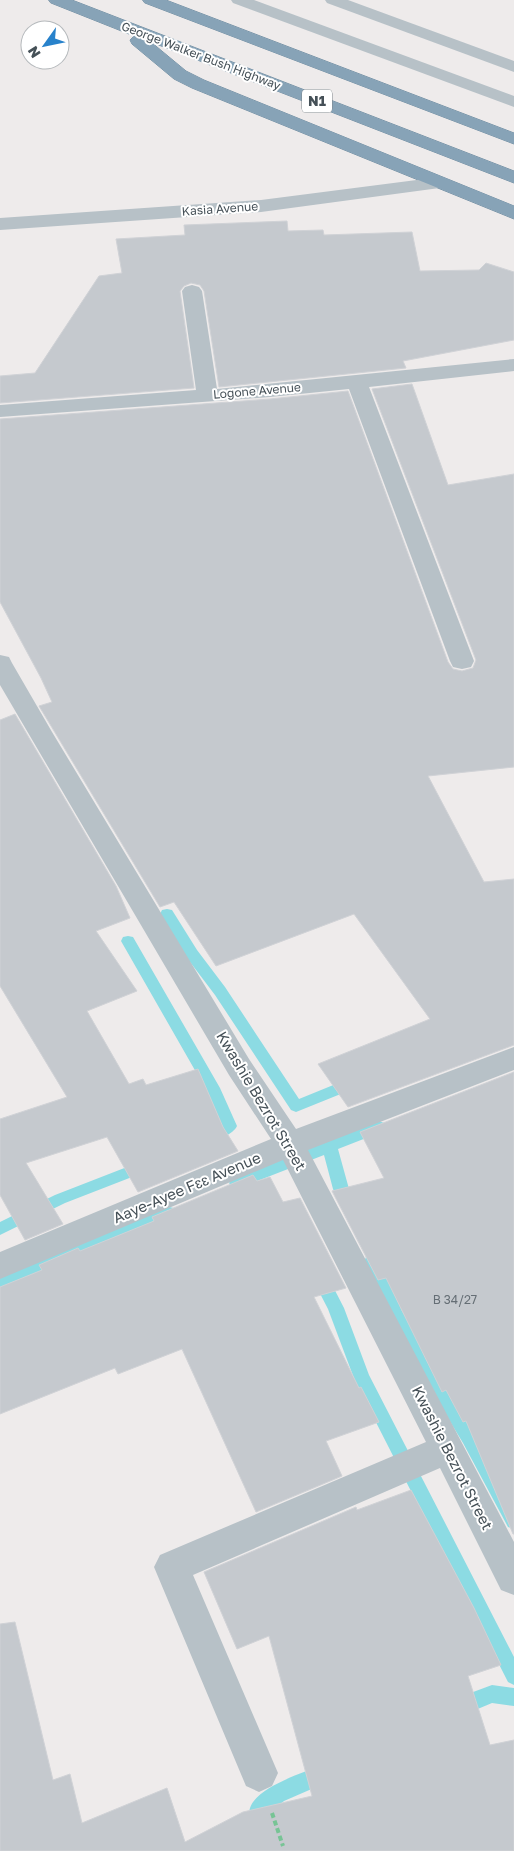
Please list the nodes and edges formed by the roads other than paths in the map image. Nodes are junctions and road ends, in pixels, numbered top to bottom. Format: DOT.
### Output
graph roads {
  1 [pos="57,0"];
  2 [pos="152,0"];
  3 [pos="239,0"];
  4 [pos="333,0"];
  5 [pos="340,20"];
  6 [pos="120,25"];
  7 [pos="514,67"];
  8 [pos="514,102"];
  9 [pos="514,139"];
  10 [pos="514,178"];
  11 [pos="440,183"];
  12 [pos="514,213"];
  13 [pos="0,224"];
  14 [pos="192,292"];
  15 [pos="514,365"];
  16 [pos="357,382"];
  17 [pos="207,395"];
  18 [pos="0,411"];
  19 [pos="462,661"];
  20 [pos="0,664"];
  21 [pos="514,1058"];
  22 [pos="290,1144"];
  23 [pos="0,1266"];
  24 [pos="447,1449"];
  25 [pos="514,1578"];
  26 [pos="264,1789"];
  1 -- 6 [label="highway, George Walker Bush Highway / N1"];
  2 -- 9 [label="highway, N1"];
  3 -- 5 [label="street"];
  4 -- 5 [label="street"];
  5 -- 7 [label="street"];
  5 -- 8 [label="street"];
  6 -- 10 [label="highway, George Walker Bush Highway / N1"];
  6 -- 11 [label="highway"];
  11 -- 12 [label="highway"];
  11 -- 13 [label="street, Kasia Avenue"];
  14 -- 17 [label="street"];
  15 -- 16 [label="street, Logone Avenue"];
  16 -- 17 [label="street, Logone Avenue"];
  16 -- 19 [label="street"];
  17 -- 18 [label="street, Logone Avenue"];
  20 -- 22 [label="street, Kwashie Bezrot Street"];
  21 -- 22 [label="street, Aaye-Ayee Fɛɛ Avenue"];
  22 -- 23 [label="street, Aaye-Ayee Fɛɛ Avenue"];
  22 -- 24 [label="street, Kwashie Bezrot Street"];
  24 -- 25 [label="street, Kwashie Bezrot Street"];
  24 -- 26 [label="street"];
}
